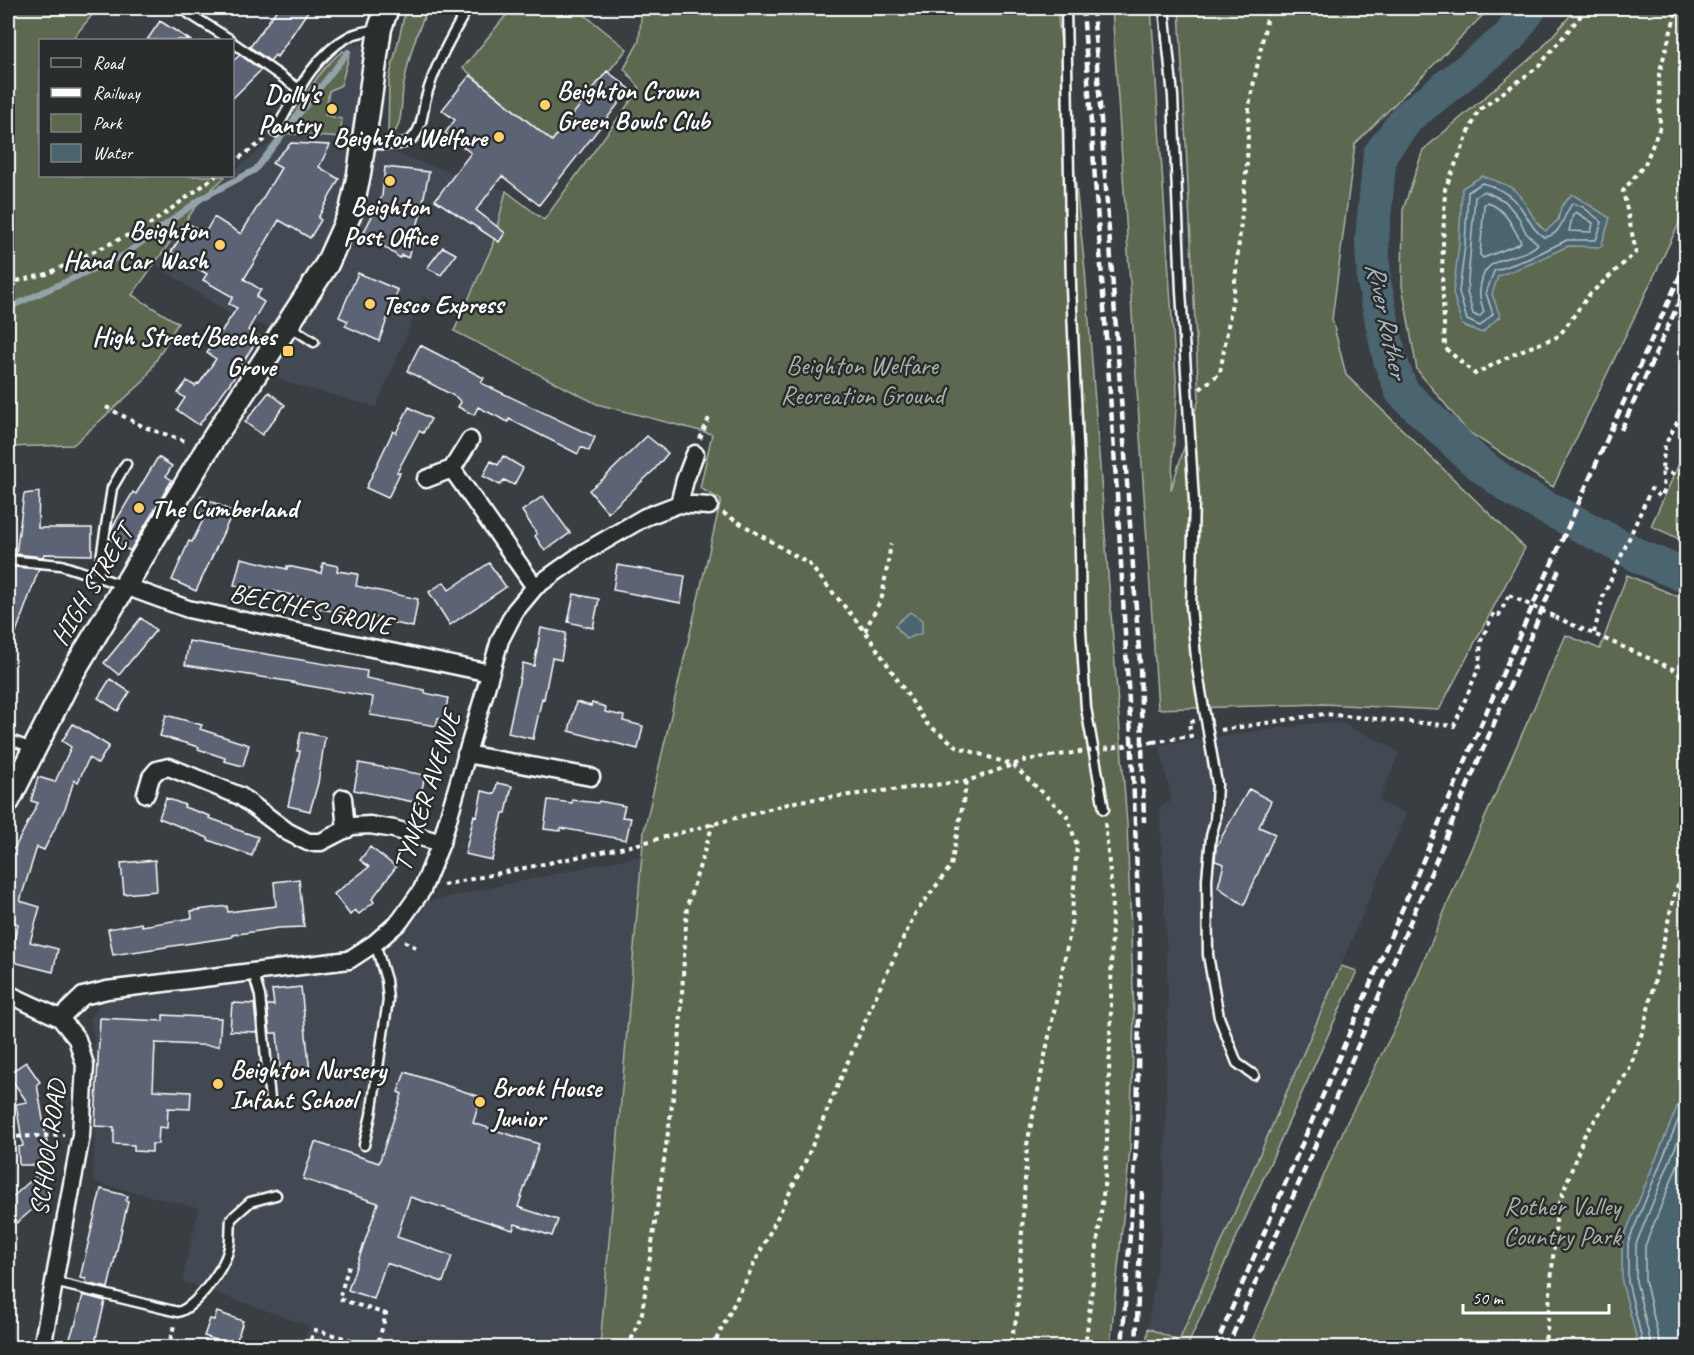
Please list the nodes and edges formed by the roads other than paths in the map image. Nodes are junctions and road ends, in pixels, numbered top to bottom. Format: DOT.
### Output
graph roads {
  1 [pos="180,8"];
  2 [pos="468,8"];
  3 [pos="1066,8"];
  4 [pos="1164,8"];
  5 [pos="384,18"];
  6 [pos="229,39"];
  7 [pos="234,42"];
  8 [pos="298,89"];
  9 [pos="275,132"];
  10 [pos="363,143"];
  11 [pos="288,325"];
  12 [pos="314,342"];
  13 [pos="470,440"];
  14 [pos="695,454"];
  15 [pos="126,464"];
  16 [pos="452,469"];
  17 [pos="426,479"];
  18 [pos="678,504"];
  19 [pos="709,506"];
  20 [pos="8,560"];
  21 [pos="98,577"];
  22 [pos="126,586"];
  23 [pos="535,587"];
  24 [pos="489,672"];
  25 [pos="8,739"];
  26 [pos="33,748"];
  27 [pos="466,754"];
  28 [pos="591,777"];
  29 [pos="146,794"];
  30 [pos="343,798"];
  31 [pos="8,801"];
  32 [pos="1104,809"];
  33 [pos="346,830"];
  34 [pos="441,843"];
  35 [pos="375,943"];
  36 [pos="253,972"];
  37 [pos="8,994"];
  38 [pos="60,1018"];
  39 [pos="1254,1075"];
  40 [pos="270,1100"];
  41 [pos="364,1145"];
  42 [pos="276,1195"];
  43 [pos="53,1281"];
  44 [pos="42,1347"];
  1 -- 6 [label="lane"];
  2 -- 10 [label="lane"];
  3 -- 32 [label="lane"];
  4 -- 39 [label="lane"];
  5 -- 8 [label="lane"];
  5 -- 10 [label="street, HIGH STREET"];
  7 -- 8 [label="lane"];
  8 -- 9 [label="lane"];
  10 -- 11 [label="street, HIGH STREET"];
  11 -- 12 [label="lane"];
  11 -- 22 [label="street, HIGH STREET"];
  13 -- 16 [label="street"];
  14 -- 18 [label="street"];
  15 -- 21 [label="lane"];
  16 -- 17 [label="street"];
  16 -- 23 [label="street"];
  18 -- 19 [label="street, TYNKER AVENUE"];
  18 -- 23 [label="street, TYNKER AVENUE"];
  20 -- 21 [label="lane"];
  21 -- 22 [label="lane"];
  22 -- 24 [label="street, BEECHES GROVE"];
  22 -- 26 [label="street, HIGH STREET"];
  23 -- 24 [label="street, TYNKER AVENUE"];
  24 -- 27 [label="street, TYNKER AVENUE"];
  25 -- 26 [label="lane"];
  26 -- 31 [label="street, HIGH STREET"];
  27 -- 28 [label="street"];
  27 -- 34 [label="street, TYNKER AVENUE"];
  29 -- 33 [label="street"];
  30 -- 33 [label="street"];
  33 -- 34 [label="street"];
  34 -- 35 [label="street, TYNKER AVENUE"];
  35 -- 36 [label="street, TYNKER AVENUE"];
  35 -- 41 [label="lane"];
  36 -- 38 [label="street, TYNKER AVENUE"];
  36 -- 40 [label="lane"];
  37 -- 38 [label="street, SCHOOL ROAD"];
  38 -- 43 [label="street, SCHOOL ROAD"];
  42 -- 43 [label="lane"];
  43 -- 44 [label="street, SCHOOL ROAD"];
}
